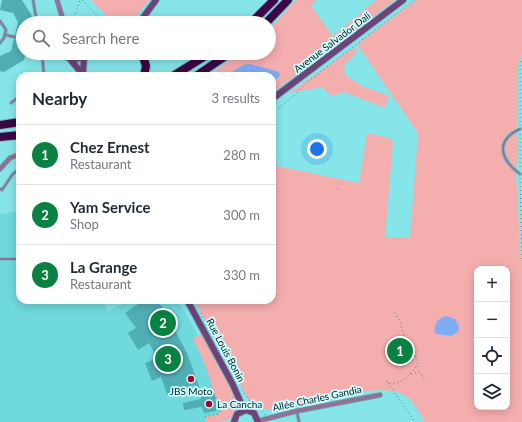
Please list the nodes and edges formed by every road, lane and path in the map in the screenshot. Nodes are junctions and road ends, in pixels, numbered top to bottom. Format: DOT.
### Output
graph roads {
  1 [pos="33,0"];
  2 [pos="57,0"];
  3 [pos="81,0"];
  4 [pos="156,0"];
  5 [pos="274,0"];
  6 [pos="288,0"];
  7 [pos="403,0"];
  8 [pos="414,0"];
  9 [pos="36,16"];
  10 [pos="63,16"];
  11 [pos="74,16"];
  12 [pos="97,16"];
  13 [pos="143,16"];
  14 [pos="258,16"];
  15 [pos="273,16"];
  16 [pos="0,21"];
  17 [pos="6,34"];
  18 [pos="16,37"];
  19 [pos="0,43"];
  20 [pos="522,58"];
  21 [pos="43,60"];
  22 [pos="71,60"];
  23 [pos="85,60"];
  24 [pos="144,60"];
  25 [pos="199,60"];
  26 [pos="220,60"];
  27 [pos="44,72"];
  28 [pos="81,72"];
  29 [pos="84,72"];
  30 [pos="145,72"];
  31 [pos="179,72"];
  32 [pos="202,72"];
  33 [pos="276,96"];
  34 [pos="16,99"];
  35 [pos="10,103"];
  36 [pos="276,110"];
  37 [pos="16,123"];
  38 [pos="0,125"];
  39 [pos="520,129"];
  40 [pos="16,135"];
  41 [pos="0,138"];
  42 [pos="16,156"];
  43 [pos="0,169"];
  44 [pos="16,172"];
  45 [pos="520,174"];
  46 [pos="0,189"];
  47 [pos="0,259"];
  48 [pos="16,259"];
  49 [pos="522,259"];
  50 [pos="189,304"];
  51 [pos="394,312"];
  52 [pos="201,313"];
  53 [pos="226,360"];
  54 [pos="410,374"];
  55 [pos="425,380"];
  56 [pos="386,381"];
  57 [pos="388,383"];
  58 [pos="241,388"];
  59 [pos="380,395"];
  60 [pos="215,397"];
  61 [pos="244,410"];
  62 [pos="297,411"];
  63 [pos="205,417"];
  64 [pos="265,418"];
  65 [pos="234,422"];
  66 [pos="258,422"];
  67 [pos="299,422"];
  68 [pos="415,422"];
  1 -- 9 [label="lane"];
  2 -- 10 [label="street"];
  3 -- 11 [label="path"];
  3 -- 12 [label="path"];
  4 -- 13 [label="street"];
  5 -- 14 [label="highway"];
  6 -- 15 [label="highway"];
  7 -- 33 [label="street, Avenue Salvador Dali"];
  8 -- 36 [label="path"];
  16 -- 17 [label="lane"];
  17 -- 18 [label="lane"];
  17 -- 19 [label="lane"];
  20 -- 39 [label="path"];
  21 -- 27 [label="lane"];
  22 -- 28 [label="street"];
  23 -- 29 [label="street"];
  24 -- 30 [label="highway"];
  25 -- 31 [label="highway"];
  26 -- 32 [label="highway"];
  34 -- 35 [label="lane"];
  37 -- 38 [label="highway"];
  39 -- 45 [label="path"];
  39 -- 45 [label="lane"];
  40 -- 41 [label="highway"];
  42 -- 43 [label="street"];
  44 -- 46 [label="lane"];
  45 -- 49 [label="path"];
  47 -- 48 [label="lane"];
  50 -- 61 [label="street, Rue Louis Bonin"];
  51 -- 54 [label="path"];
  52 -- 53 [label="path"];
  54 -- 55 [label="path"];
  54 -- 57 [label="path"];
  56 -- 57 [label="path"];
  57 -- 68 [label="path"];
  58 -- 64 [label="path"];
  59 -- 62 [label="street, Allée Charles Gandia"];
  60 -- 63 [label="path"];
  61 -- 65 [label="street"];
  61 -- 66 [label="street"];
  62 -- 64 [label="street, Allée Charles Gandia"];
  62 -- 67 [label="lane"];
  64 -- 66 [label="street, Allée Charles Gandia"];
}
